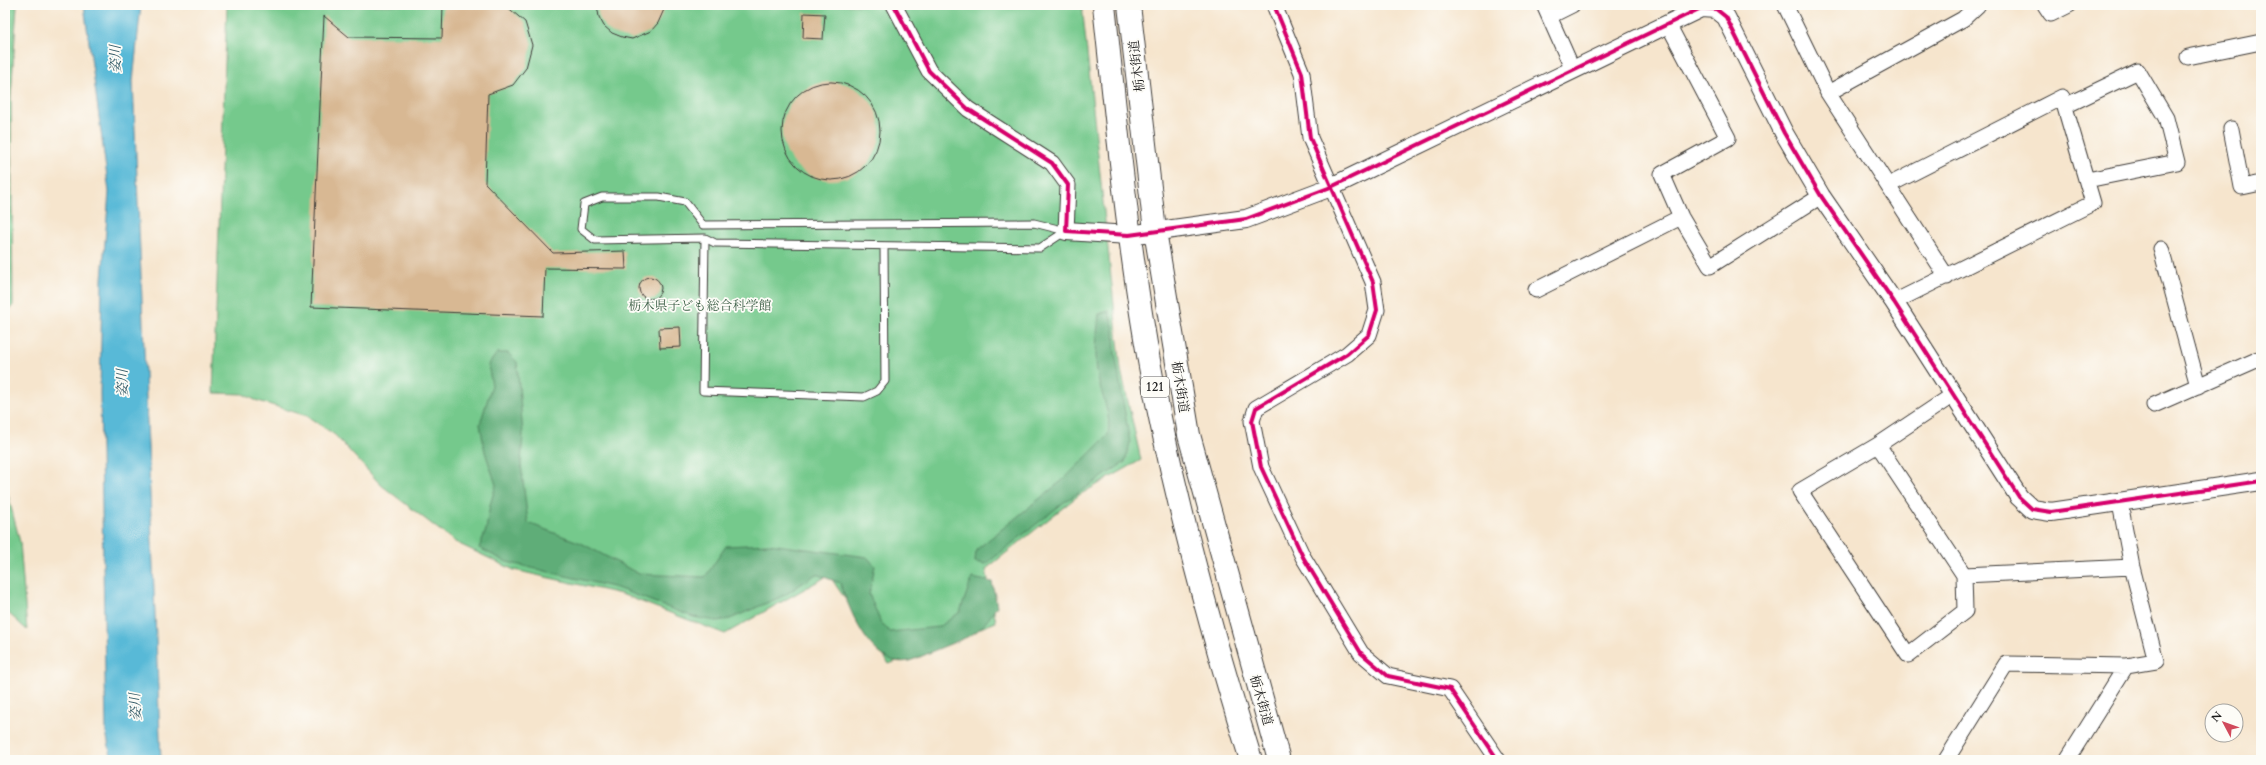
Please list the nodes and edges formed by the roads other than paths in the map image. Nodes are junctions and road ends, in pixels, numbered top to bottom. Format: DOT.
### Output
graph roads {
  1 [pos="894,5"];
  2 [pos="1104,5"];
  3 [pos="1129,5"];
  4 [pos="1274,5"];
  5 [pos="1572,5"];
  6 [pos="1785,5"];
  7 [pos="1978,5"];
  8 [pos="2045,5"];
  9 [pos="2069,5"];
  10 [pos="1547,11"];
  11 [pos="1668,24"];
  12 [pos="2261,42"];
  13 [pos="2188,57"];
  14 [pos="1573,70"];
  15 [pos="1828,93"];
  16 [pos="2064,106"];
  17 [pos="2231,129"];
  18 [pos="2086,180"];
  19 [pos="2261,183"];
  20 [pos="1888,185"];
  21 [pos="1331,186"];
  22 [pos="1820,196"];
  23 [pos="1681,217"];
  24 [pos="1066,231"];
  25 [pos="1155,231"];
  26 [pos="1129,234"];
  27 [pos="705,238"];
  28 [pos="884,246"];
  29 [pos="2161,249"];
  30 [pos="1947,277"];
  31 [pos="1536,290"];
  32 [pos="1894,302"];
  33 [pos="2261,358"];
  34 [pos="2198,386"];
  35 [pos="1953,395"];
  36 [pos="2154,406"];
  37 [pos="1878,445"];
  38 [pos="2261,482"];
  39 [pos="2120,503"];
  40 [pos="2132,567"];
  41 [pos="1964,575"];
  42 [pos="2126,666"];
  43 [pos="1251,760"];
  44 [pos="1279,760"];
  45 [pos="1498,760"];
  46 [pos="1946,760"];
  47 [pos="2067,760"];
  1 -- 24 [label="street"];
  2 -- 26 [label="highway, 栃木街道 / 121"];
  3 -- 25 [label="highway, 栃木街道 / 121"];
  4 -- 21 [label="street"];
  5 -- 10 [label="street"];
  6 -- 15 [label="street"];
  7 -- 15 [label="street"];
  8 -- 9 [label="street"];
  10 -- 14 [label="street"];
  11 -- 14 [label="street"];
  11 -- 22 [label="street"];
  11 -- 23 [label="street"];
  12 -- 13 [label="street"];
  14 -- 21 [label="street"];
  15 -- 20 [label="street"];
  16 -- 18 [label="street"];
  16 -- 18 [label="street"];
  16 -- 20 [label="street"];
  17 -- 19 [label="street"];
  18 -- 30 [label="street"];
  20 -- 30 [label="street"];
  21 -- 25 [label="street"];
  21 -- 45 [label="street"];
  22 -- 23 [label="street"];
  22 -- 32 [label="street"];
  23 -- 31 [label="street"];
  24 -- 26 [label="street"];
  24 -- 27 [label="lane"];
  24 -- 28 [label="lane"];
  25 -- 26 [label="street"];
  25 -- 44 [label="highway, 栃木街道 / 121"];
  26 -- 43 [label="highway, 栃木街道 / 121"];
  27 -- 28 [label="lane"];
  27 -- 28 [label="lane"];
  29 -- 34 [label="street"];
  30 -- 32 [label="street"];
  32 -- 35 [label="street"];
  33 -- 34 [label="street"];
  34 -- 36 [label="street"];
  35 -- 37 [label="street"];
  35 -- 39 [label="street"];
  37 -- 41 [label="street"];
  37 -- 41 [label="street"];
  38 -- 39 [label="street"];
  39 -- 40 [label="street"];
  40 -- 41 [label="street"];
  40 -- 42 [label="street"];
  42 -- 46 [label="street"];
  42 -- 47 [label="street"];
}
